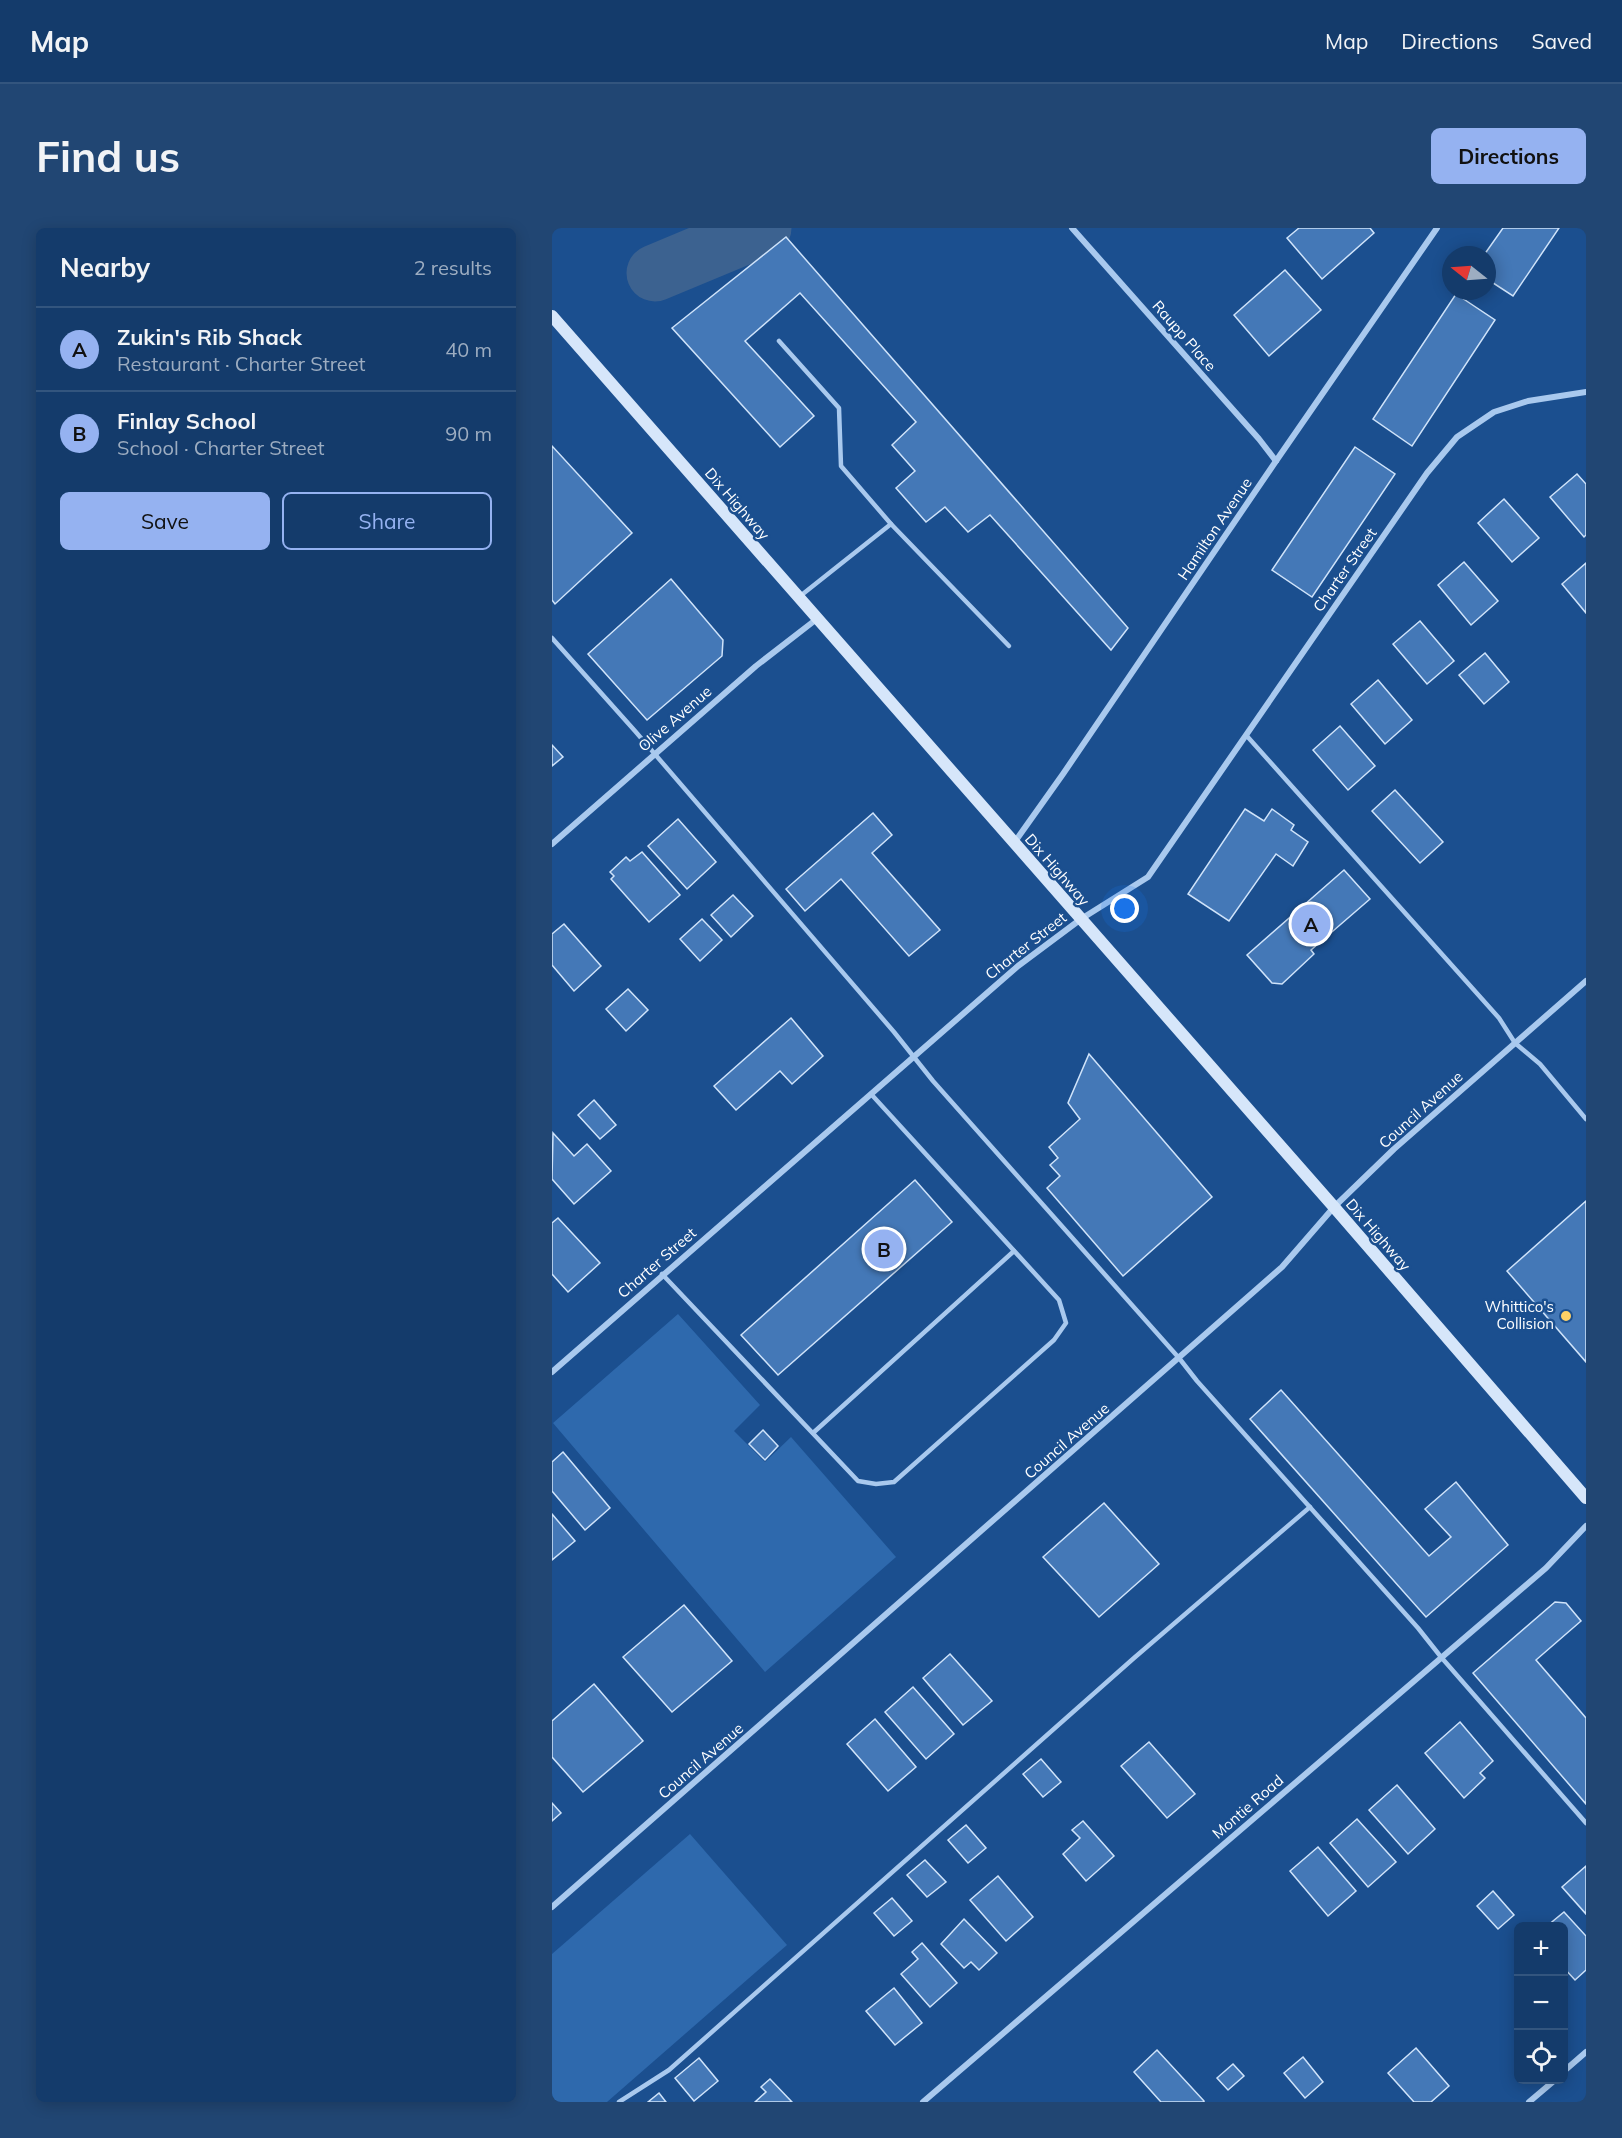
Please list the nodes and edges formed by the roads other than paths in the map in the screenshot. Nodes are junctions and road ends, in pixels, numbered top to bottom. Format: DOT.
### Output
graph roads {
  1 [pos="1072,228"];
  2 [pos="1437,228"];
  3 [pos="552,316"];
  4 [pos="779,341"];
  5 [pos="1586,392"];
  6 [pos="1276,461"];
  7 [pos="891,524"];
  8 [pos="799,597"];
  9 [pos="818,618"];
  10 [pos="552,638"];
  11 [pos="1009,646"];
  12 [pos="1246,735"];
  13 [pos="653,754"];
  14 [pos="1014,843"];
  15 [pos="552,844"];
  16 [pos="1081,919"];
  17 [pos="1586,981"];
  18 [pos="1515,1043"];
  19 [pos="913,1056"];
  20 [pos="871,1093"];
  21 [pos="1586,1119"];
  22 [pos="1334,1207"];
  23 [pos="1014,1251"];
  24 [pos="662,1275"];
  25 [pos="1179,1358"];
  26 [pos="552,1372"];
  27 [pos="813,1433"];
  28 [pos="1586,1498"];
  29 [pos="1310,1507"];
  30 [pos="1586,1526"];
  31 [pos="1441,1657"];
  32 [pos="1586,1822"];
  33 [pos="552,1907"];
  34 [pos="1586,2052"];
  35 [pos="1568,2068"];
  36 [pos="1549,2084"];
  37 [pos="618,2102"];
  38 [pos="923,2102"];
  39 [pos="1529,2102"];
  1 -- 6 [label="street, Raupp Place"];
  2 -- 6 [label="street, Hamilton Avenue"];
  3 -- 8 [label="main road, Dix Highway"];
  4 -- 7 [label="lane"];
  5 -- 12 [label="street, Charter Street"];
  6 -- 14 [label="street, Hamilton Avenue"];
  7 -- 8 [label="lane"];
  7 -- 11 [label="lane"];
  8 -- 9 [label="main road, Dix Highway"];
  9 -- 13 [label="street, Olive Avenue"];
  9 -- 14 [label="main road, Dix Highway"];
  10 -- 13 [label="lane"];
  12 -- 16 [label="street, Charter Street"];
  12 -- 18 [label="lane"];
  13 -- 15 [label="street, Olive Avenue"];
  13 -- 19 [label="lane"];
  14 -- 16 [label="main road, Dix Highway"];
  16 -- 19 [label="street, Charter Street"];
  16 -- 22 [label="main road, Dix Highway"];
  17 -- 18 [label="street, Council Avenue"];
  18 -- 21 [label="lane"];
  18 -- 22 [label="street, Council Avenue"];
  19 -- 20 [label="street, Charter Street"];
  19 -- 25 [label="lane"];
  20 -- 23 [label="lane"];
  20 -- 24 [label="street, Charter Street"];
  22 -- 25 [label="street, Council Avenue"];
  22 -- 28 [label="main road, Dix Highway"];
  23 -- 27 [label="lane"];
  23 -- 27 [label="lane"];
  24 -- 26 [label="street, Charter Street"];
  24 -- 27 [label="lane"];
  25 -- 29 [label="lane"];
  25 -- 33 [label="street, Council Avenue"];
  29 -- 31 [label="lane"];
  29 -- 37 [label="lane"];
  30 -- 31 [label="street, Montie Road"];
  31 -- 32 [label="lane"];
  31 -- 38 [label="street, Montie Road"];
  34 -- 35 [label="street"];
  36 -- 39 [label="street"];
}
